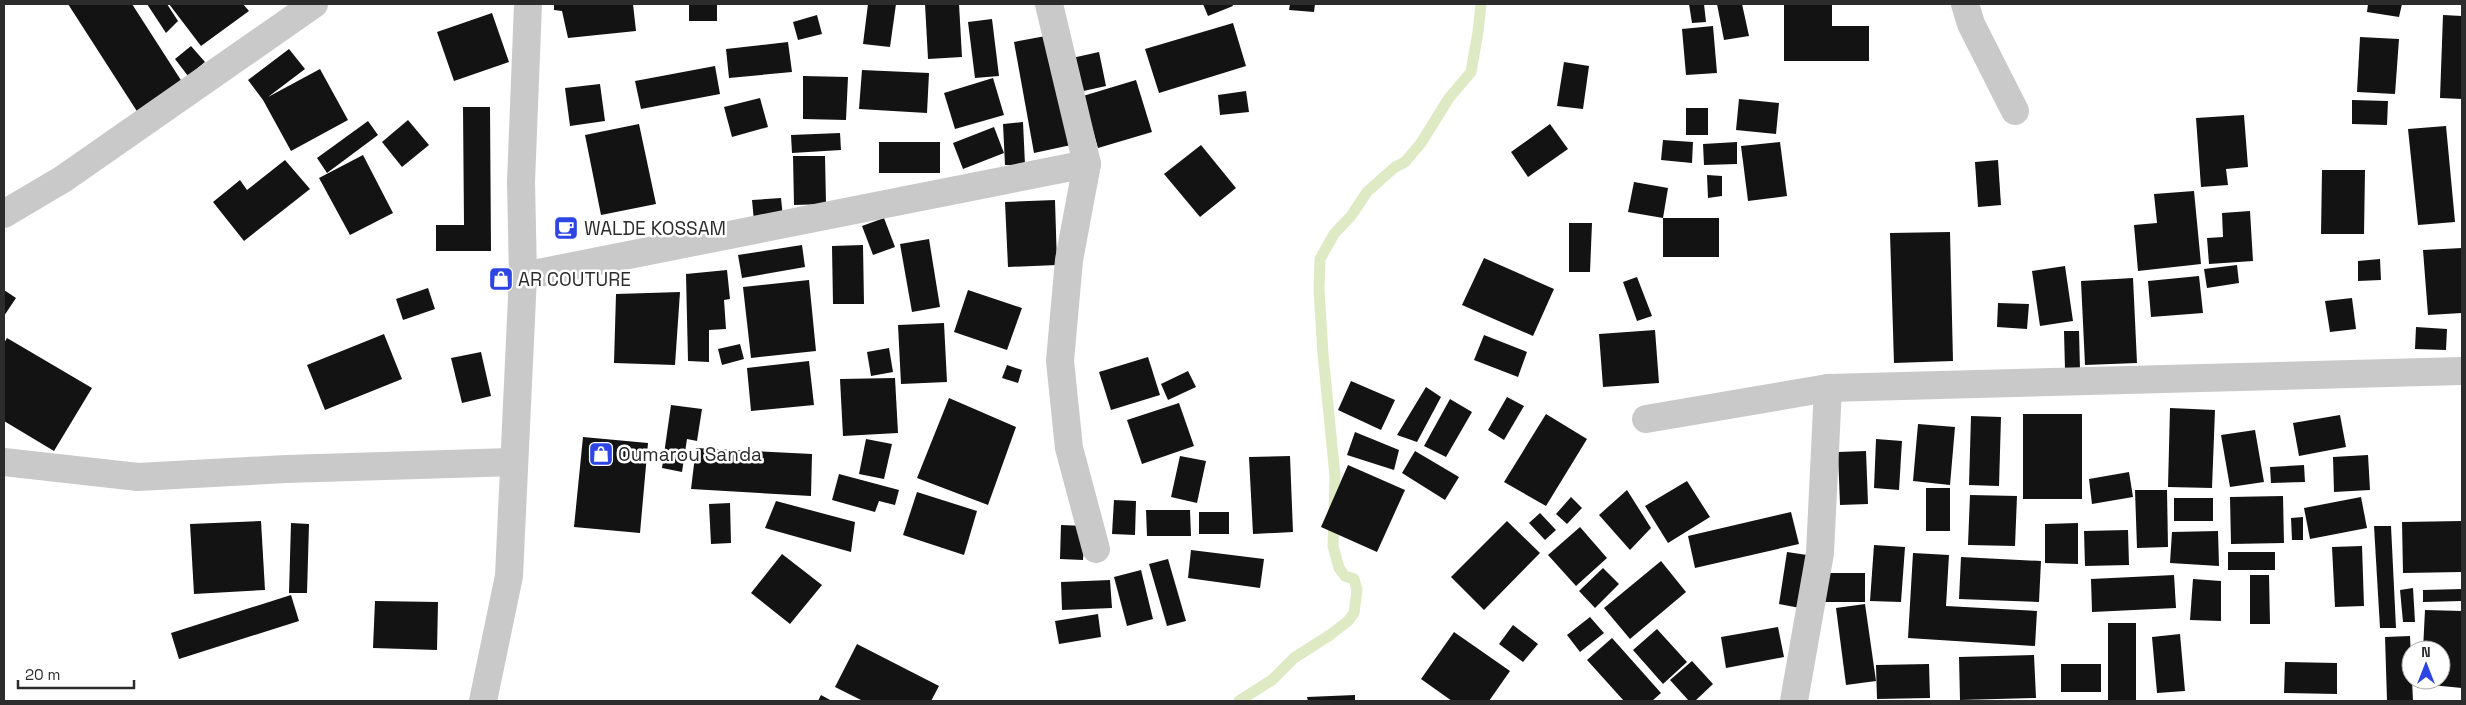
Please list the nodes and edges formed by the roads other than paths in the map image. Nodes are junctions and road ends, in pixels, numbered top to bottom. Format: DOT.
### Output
graph roads {
  1 [pos="314,4"];
  2 [pos="528,4"];
  3 [pos="1049,4"];
  4 [pos="1965,4"];
  5 [pos="2015,111"];
  6 [pos="1087,164"];
  7 [pos="4,214"];
  8 [pos="523,276"];
  9 [pos="2462,371"];
  10 [pos="1828,388"];
  11 [pos="1646,419"];
  12 [pos="4,462"];
  13 [pos="514,462"];
  14 [pos="1096,549"];
  15 [pos="482,701"];
  16 [pos="1794,701"];
  1 -- 7 [label="street"];
  2 -- 8 [label="street"];
  3 -- 6 [label="street"];
  4 -- 5 [label="street"];
  6 -- 8 [label="street"];
  6 -- 14 [label="street"];
  8 -- 13 [label="street"];
  9 -- 10 [label="street"];
  10 -- 11 [label="street"];
  10 -- 16 [label="street"];
  12 -- 13 [label="street"];
  13 -- 15 [label="street"];
}
